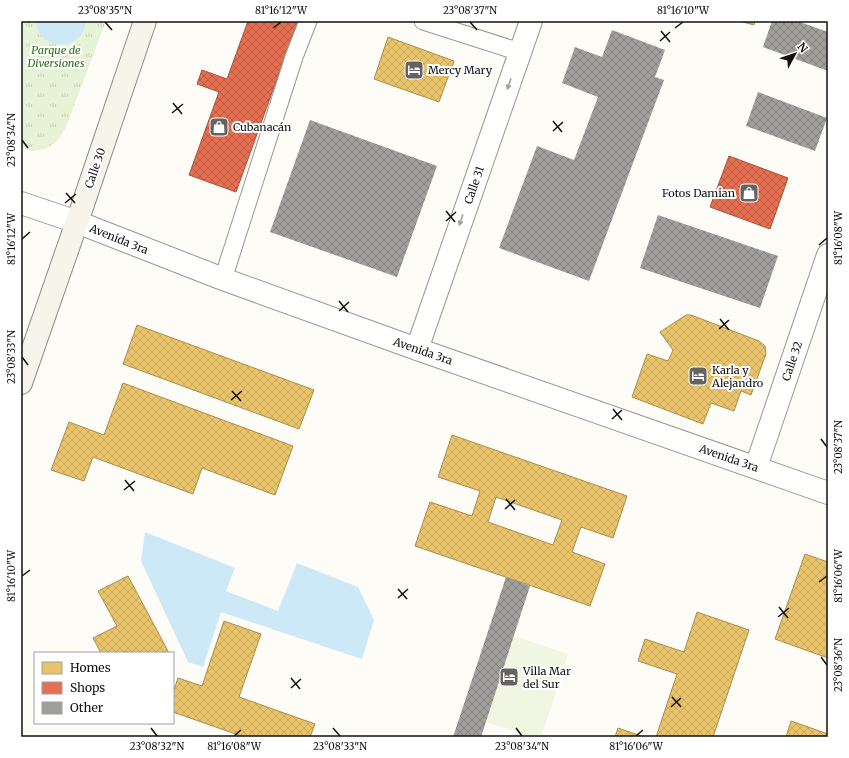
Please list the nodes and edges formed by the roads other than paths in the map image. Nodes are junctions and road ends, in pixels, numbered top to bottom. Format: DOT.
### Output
graph roads {
  1 [pos="145,21"];
  2 [pos="308,21"];
  3 [pos="423,21"];
  4 [pos="531,21"];
  5 [pos="520,52"];
  6 [pos="21,202"];
  7 [pos="77,222"];
  8 [pos="828,255"];
  9 [pos="223,280"];
  10 [pos="417,349"];
  11 [pos="21,383"];
  12 [pos="756,467"];
  13 [pos="828,493"];
  1 -- 7 [label="street, Calle 30"];
  2 -- 9 [label="lane"];
  3 -- 5 [label="lane"];
  4 -- 5 [label="street, Calle 31"];
  5 -- 10 [label="street, Calle 31, one-way"];
  6 -- 7 [label="street, Avenida 3ra"];
  7 -- 9 [label="street, Avenida 3ra"];
  7 -- 11 [label="street, Calle 30"];
  8 -- 12 [label="street, Calle 32"];
  9 -- 10 [label="street, Avenida 3ra"];
  10 -- 12 [label="street, Avenida 3ra"];
  12 -- 13 [label="street, Avenida 3ra"];
}
